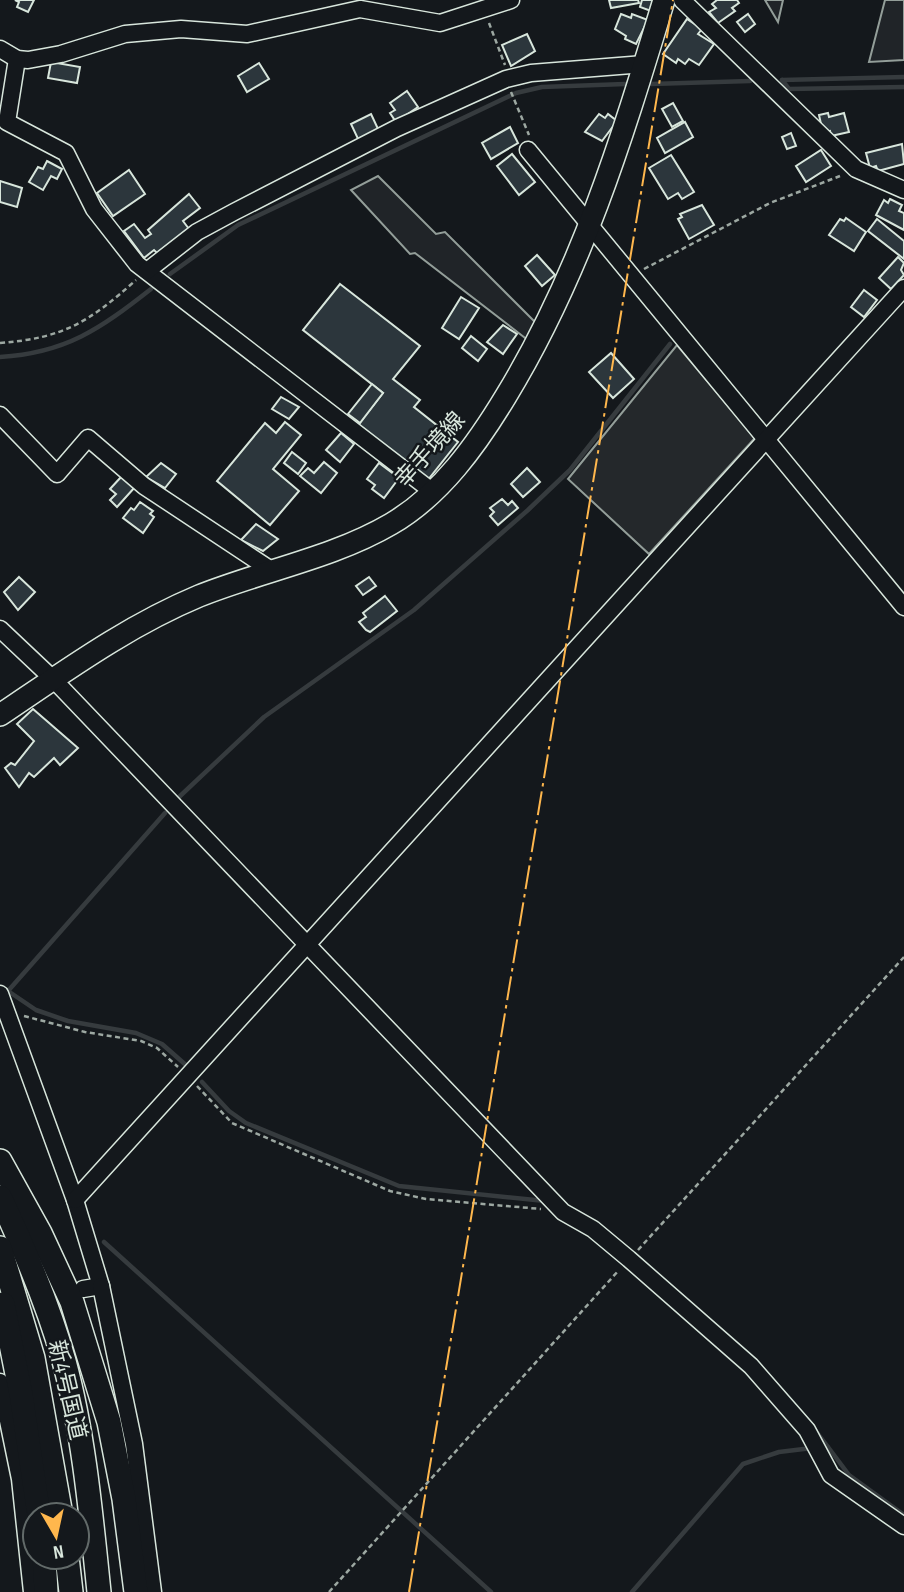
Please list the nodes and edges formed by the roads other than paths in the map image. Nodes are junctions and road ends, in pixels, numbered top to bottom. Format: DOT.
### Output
graph roads {
  1 [pos="511,0"];
  2 [pos="664,0"];
  3 [pos="682,0"];
  4 [pos="0,49"];
  5 [pos="17,59"];
  6 [pos="644,64"];
  7 [pos="528,150"];
  8 [pos="900,191"];
  9 [pos="590,228"];
  10 [pos="147,271"];
  11 [pos="904,288"];
  12 [pos="0,415"];
  13 [pos="765,441"];
  14 [pos="433,492"];
  15 [pos="271,570"];
  16 [pos="904,607"];
  17 [pos="0,629"];
  18 [pos="53,679"];
  19 [pos="0,715"];
  20 [pos="309,944"];
  21 [pos="0,994"];
  22 [pos="0,1161"];
  23 [pos="0,1197"];
  24 [pos="75,1200"];
  25 [pos="0,1248"];
  26 [pos="101,1286"];
  27 [pos="83,1289"];
  28 [pos="0,1292"];
  29 [pos="0,1382"];
  30 [pos="36,1501"];
  31 [pos="59,1501"];
  32 [pos="904,1526"];
  33 [pos="45,1571"];
  34 [pos="68,1571"];
  35 [pos="32,1592"];
  36 [pos="46,1592"];
  37 [pos="71,1592"];
  38 [pos="99,1592"];
  39 [pos="136,1592"];
  40 [pos="152,1592"];
  1 -- 5 [label="street"];
  2 -- 6 [label="main road, 幸手境線"];
  3 -- 8 [label="street"];
  4 -- 5 [label="street"];
  5 -- 10 [label="street"];
  6 -- 9 [label="main road, 幸手境線"];
  6 -- 10 [label="street"];
  7 -- 9 [label="street"];
  9 -- 13 [label="street"];
  9 -- 14 [label="main road, 幸手境線"];
  10 -- 14 [label="street"];
  11 -- 13 [label="street"];
  12 -- 15 [label="street"];
  13 -- 16 [label="street"];
  13 -- 20 [label="street"];
  14 -- 15 [label="main road, 幸手境線"];
  15 -- 18 [label="main road, 幸手境線"];
  17 -- 18 [label="street"];
  18 -- 19 [label="main road, 幸手境線"];
  18 -- 20 [label="street"];
  20 -- 24 [label="street"];
  20 -- 32 [label="street"];
  21 -- 24 [label="street"];
  22 -- 39 [label="highway"];
  23 -- 38 [label="highway, 新4号国道"];
  24 -- 26 [label="street"];
  25 -- 31 [label="highway, 新4号国道"];
  26 -- 27 [label="street"];
  26 -- 40 [label="street"];
  28 -- 30 [label="highway"];
  29 -- 35 [label="street"];
  33 -- 36 [label="highway"];
  34 -- 37 [label="highway"];
}
